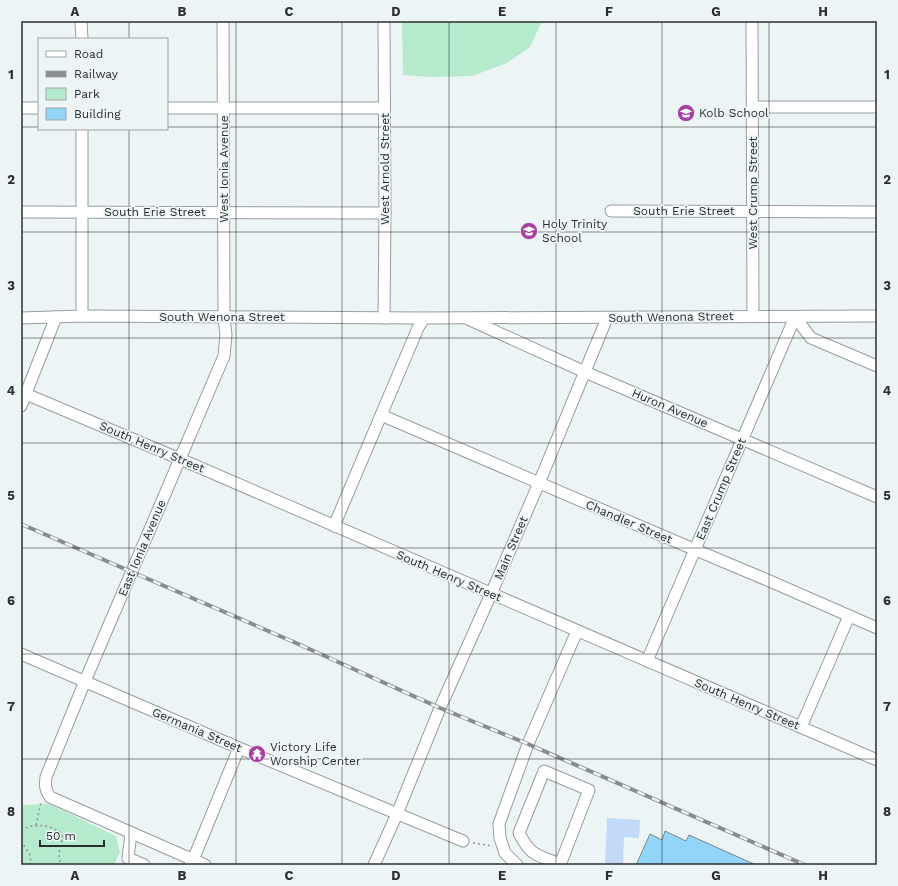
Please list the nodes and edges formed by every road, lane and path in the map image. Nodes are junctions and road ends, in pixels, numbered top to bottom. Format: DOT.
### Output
graph roads {
  1 [pos="81,21"];
  2 [pos="223,21"];
  3 [pos="384,21"];
  4 [pos="752,21"];
  5 [pos="82,38"];
  6 [pos="754,107"];
  7 [pos="877,107"];
  8 [pos="21,108"];
  9 [pos="38,108"];
  10 [pos="168,108"];
  11 [pos="384,108"];
  12 [pos="224,109"];
  13 [pos="82,130"];
  14 [pos="752,210"];
  15 [pos="612,211"];
  16 [pos="21,212"];
  17 [pos="82,212"];
  18 [pos="224,212"];
  19 [pos="877,212"];
  20 [pos="385,214"];
  21 [pos="82,316"];
  22 [pos="753,316"];
  23 [pos="877,316"];
  24 [pos="224,317"];
  25 [pos="795,317"];
  26 [pos="21,318"];
  27 [pos="56,318"];
  28 [pos="384,318"];
  29 [pos="424,318"];
  30 [pos="465,318"];
  31 [pos="607,318"];
  32 [pos="877,366"];
  33 [pos="585,372"];
  34 [pos="24,393"];
  35 [pos="21,406"];
  36 [pos="381,415"];
  37 [pos="743,438"];
  38 [pos="180,459"];
  39 [pos="539,483"];
  40 [pos="877,496"];
  41 [pos="334,526"];
  42 [pos="694,550"];
  43 [pos="491,594"];
  44 [pos="849,616"];
  45 [pos="877,628"];
  46 [pos="577,631"];
  47 [pos="21,654"];
  48 [pos="647,661"];
  49 [pos="85,682"];
  50 [pos="801,727"];
  51 [pos="239,748"];
  52 [pos="877,760"];
  53 [pos="46,791"];
  54 [pos="397,814"];
  55 [pos="36,825"];
  56 [pos="21,830"];
  57 [pos="131,833"];
  58 [pos="463,840"];
  59 [pos="21,841"];
  60 [pos="22,845"];
  61 [pos="503,846"];
  62 [pos="191,862"];
  63 [pos="560,864"];
  64 [pos="31,865"];
  65 [pos="62,865"];
  66 [pos="144,865"];
  67 [pos="205,865"];
  68 [pos="374,865"];
  69 [pos="517,865"];
  1 -- 5 [label="street"];
  2 -- 12 [label="street, West Ionia Avenue"];
  3 -- 11 [label="street, West Arnold Street"];
  4 -- 6 [label="street, West Crump Street"];
  6 -- 7 [label="street"];
  6 -- 14 [label="street, West Crump Street"];
  8 -- 9 [label="street"];
  10 -- 12 [label="street"];
  11 -- 12 [label="street"];
  11 -- 20 [label="street, West Arnold Street"];
  12 -- 18 [label="street, West Ionia Avenue"];
  13 -- 17 [label="street"];
  14 -- 15 [label="street, South Erie Street"];
  14 -- 19 [label="street, South Erie Street"];
  14 -- 22 [label="street, West Crump Street"];
  16 -- 17 [label="street, South Erie Street"];
  17 -- 18 [label="street, South Erie Street"];
  17 -- 21 [label="street"];
  18 -- 20 [label="street, South Erie Street"];
  18 -- 24 [label="street, West Ionia Avenue"];
  20 -- 28 [label="street, West Arnold Street"];
  21 -- 24 [label="street, South Wenona Street"];
  21 -- 27 [label="street, South Wenona Street"];
  22 -- 25 [label="street, South Wenona Street"];
  22 -- 31 [label="street, South Wenona Street"];
  23 -- 25 [label="street, South Wenona Street"];
  24 -- 28 [label="street, South Wenona Street"];
  24 -- 38 [label="street, East Ionia Avenue"];
  25 -- 32 [label="street"];
  25 -- 37 [label="street, East Crump Street"];
  26 -- 27 [label="street, South Wenona Street"];
  27 -- 34 [label="street"];
  28 -- 29 [label="street, South Wenona Street"];
  29 -- 30 [label="street, South Wenona Street"];
  29 -- 36 [label="street"];
  30 -- 31 [label="street, South Wenona Street"];
  30 -- 33 [label="street, Huron Avenue"];
  31 -- 33 [label="street, Main Street"];
  33 -- 37 [label="street, Huron Avenue"];
  33 -- 39 [label="street, Main Street"];
  34 -- 35 [label="street"];
  34 -- 38 [label="street, South Henry Street"];
  36 -- 39 [label="street, Chandler Street"];
  36 -- 41 [label="street"];
  37 -- 40 [label="street, Huron Avenue"];
  37 -- 42 [label="street, East Crump Street"];
  38 -- 41 [label="street, South Henry Street"];
  38 -- 49 [label="street, East Ionia Avenue"];
  39 -- 42 [label="street, Chandler Street"];
  39 -- 43 [label="street, Main Street"];
  41 -- 43 [label="street, South Henry Street"];
  42 -- 44 [label="street, Chandler Street"];
  42 -- 48 [label="street, East Crump Street"];
  43 -- 46 [label="street, South Henry Street"];
  43 -- 54 [label="street, Main Street"];
  44 -- 45 [label="street, Chandler Street"];
  44 -- 50 [label="street"];
  46 -- 48 [label="street, South Henry Street"];
  46 -- 61 [label="street"];
  47 -- 49 [label="street, Germania Street"];
  48 -- 50 [label="street, South Henry Street"];
  49 -- 51 [label="street, Germania Street"];
  49 -- 53 [label="street, East Ionia Avenue"];
  50 -- 52 [label="street, South Henry Street"];
  51 -- 54 [label="street, Germania Street"];
  51 -- 62 [label="street"];
  53 -- 55 [label="path"];
  53 -- 57 [label="street"];
  54 -- 58 [label="street, Germania Street"];
  54 -- 68 [label="street, Main Street"];
  55 -- 56 [label="path"];
  55 -- 65 [label="path"];
  57 -- 62 [label="street"];
  57 -- 66 [label="street"];
  58 -- 61 [label="path"];
  59 -- 60 [label="path"];
  60 -- 64 [label="path"];
  61 -- 69 [label="street"];
  62 -- 67 [label="street"];
  63 -- 63 [label="street"];
}
